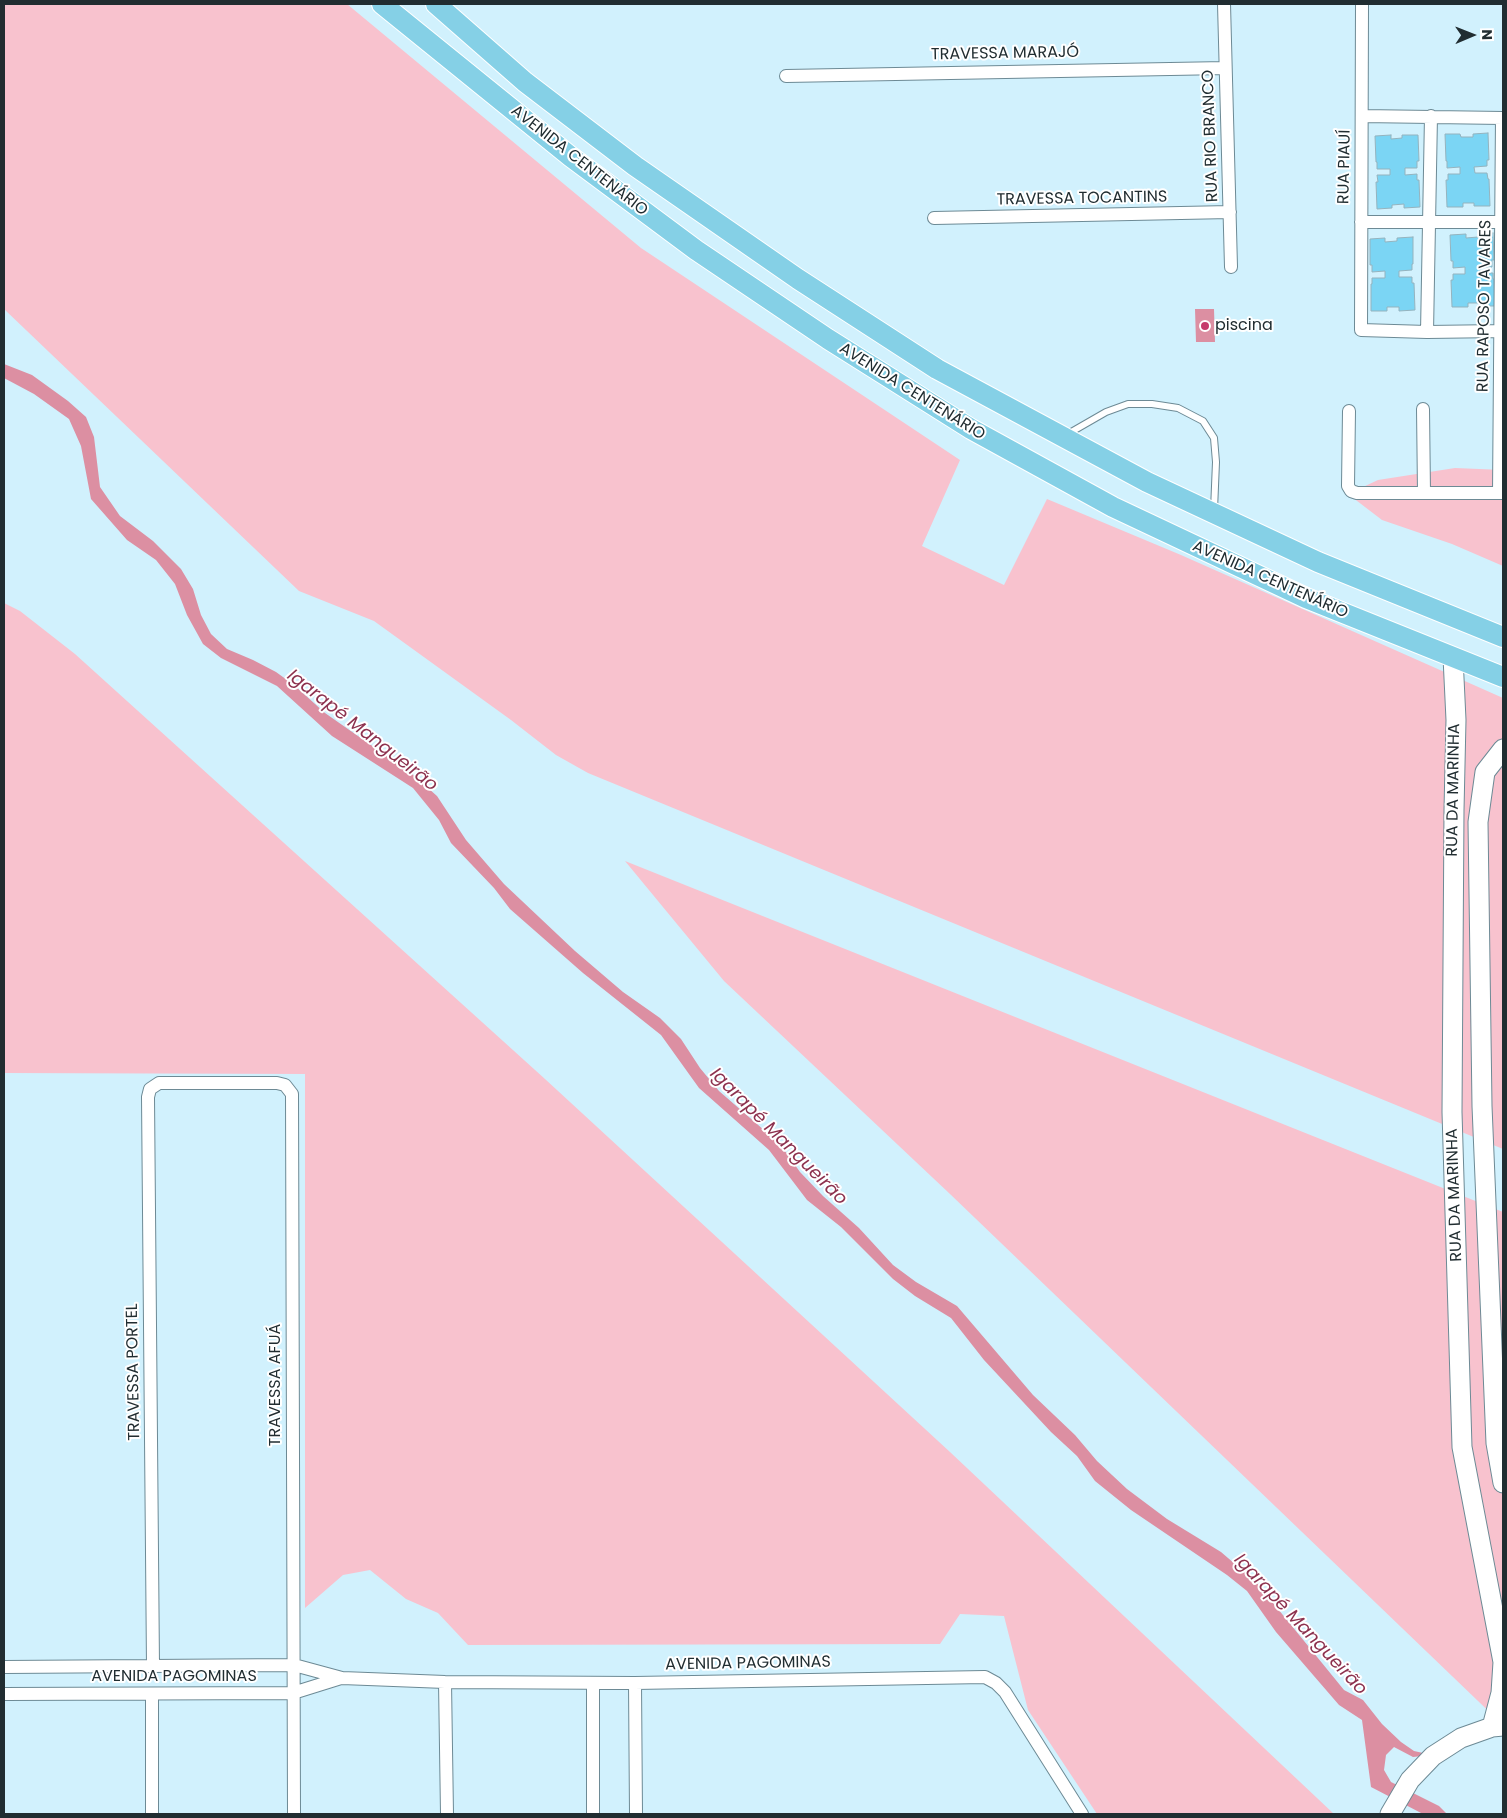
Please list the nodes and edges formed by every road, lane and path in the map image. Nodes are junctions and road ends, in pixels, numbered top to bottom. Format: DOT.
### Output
graph roads {
  1 [pos="382,4"];
  2 [pos="436,4"];
  3 [pos="1224,4"];
  4 [pos="1362,4"];
  5 [pos="1225,68"];
  6 [pos="786,76"];
  7 [pos="1362,116"];
  8 [pos="1431,116"];
  9 [pos="1503,118"];
  10 [pos="1230,212"];
  11 [pos="934,218"];
  12 [pos="1429,221"];
  13 [pos="1361,222"];
  14 [pos="1502,222"];
  15 [pos="1231,267"];
  16 [pos="1501,331"];
  17 [pos="1427,332"];
  18 [pos="1423,409"];
  19 [pos="1349,411"];
  20 [pos="1064,437"];
  21 [pos="1424,493"];
  22 [pos="1501,493"];
  23 [pos="1214,513"];
  24 [pos="1503,637"];
  25 [pos="1452,657"];
  26 [pos="1503,676"];
  27 [pos="1503,749"];
  28 [pos="158,1084"];
  29 [pos="1503,1483"];
  30 [pos="294,1665"];
  31 [pos="153,1666"];
  32 [pos="4,1667"];
  33 [pos="342,1678"];
  34 [pos="445,1682"];
  35 [pos="593,1682"];
  36 [pos="635,1683"];
  37 [pos="293,1693"];
  38 [pos="4,1694"];
  39 [pos="152,1694"];
  40 [pos="1498,1726"];
  41 [pos="1391,1812"];
  42 [pos="152,1814"];
  43 [pos="294,1814"];
  44 [pos="447,1814"];
  45 [pos="594,1814"];
  46 [pos="636,1814"];
  47 [pos="1082,1814"];
  1 -- 25 [label="main road, AVENIDA CENTENÁRIO"];
  2 -- 20 [label="main road, AVENIDA CENTENÁRIO"];
  3 -- 5 [label="street, RUA RIO BRANCO"];
  4 -- 7 [label="street, RUA PIAUÍ"];
  5 -- 6 [label="street, TRAVESSA MARAJÓ"];
  5 -- 10 [label="street, RUA RIO BRANCO"];
  7 -- 8 [label="street"];
  7 -- 13 [label="street, RUA PIAUÍ"];
  8 -- 9 [label="street"];
  8 -- 12 [label="street"];
  9 -- 14 [label="street, RUA RAPOSO TAVARES"];
  10 -- 11 [label="street, TRAVESSA TOCANTINS"];
  10 -- 15 [label="street, RUA RIO BRANCO"];
  12 -- 13 [label="street"];
  12 -- 14 [label="street"];
  12 -- 17 [label="street"];
  13 -- 17 [label="street, RUA PIAUÍ"];
  14 -- 16 [label="street, RUA RAPOSO TAVARES"];
  16 -- 17 [label="street"];
  16 -- 22 [label="street, RUA RAPOSO TAVARES"];
  18 -- 21 [label="street"];
  19 -- 21 [label="street"];
  20 -- 23 [label="main road, AVENIDA CENTENÁRIO"];
  20 -- 23 [label="lane"];
  21 -- 22 [label="street"];
  23 -- 24 [label="main road, AVENIDA CENTENÁRIO"];
  25 -- 26 [label="main road, AVENIDA CENTENÁRIO"];
  25 -- 40 [label="main road, RUA DA MARINHA"];
  27 -- 29 [label="main road, RUA DA MARINHA"];
  28 -- 30 [label="street, TRAVESSA AFUÁ"];
  28 -- 31 [label="street, TRAVESSA PORTEL"];
  30 -- 31 [label="street, AVENIDA PAGOMINAS"];
  30 -- 33 [label="street, AVENIDA PAGOMINAS"];
  30 -- 37 [label="street, TRAVESSA AFUÁ"];
  31 -- 32 [label="street, AVENIDA PAGOMINAS"];
  33 -- 34 [label="street, AVENIDA PAGOMINAS"];
  33 -- 37 [label="street, AVENIDA PAGOMINAS"];
  34 -- 35 [label="street, AVENIDA PAGOMINAS"];
  34 -- 44 [label="street"];
  35 -- 36 [label="street, AVENIDA PAGOMINAS"];
  35 -- 45 [label="street"];
  36 -- 46 [label="street"];
  36 -- 47 [label="street, AVENIDA PAGOMINAS"];
  37 -- 39 [label="street, AVENIDA PAGOMINAS"];
  37 -- 43 [label="street, TRAVESSA AFUÁ"];
  38 -- 39 [label="street, AVENIDA PAGOMINAS"];
  39 -- 42 [label="street"];
  40 -- 41 [label="main road"];
}
